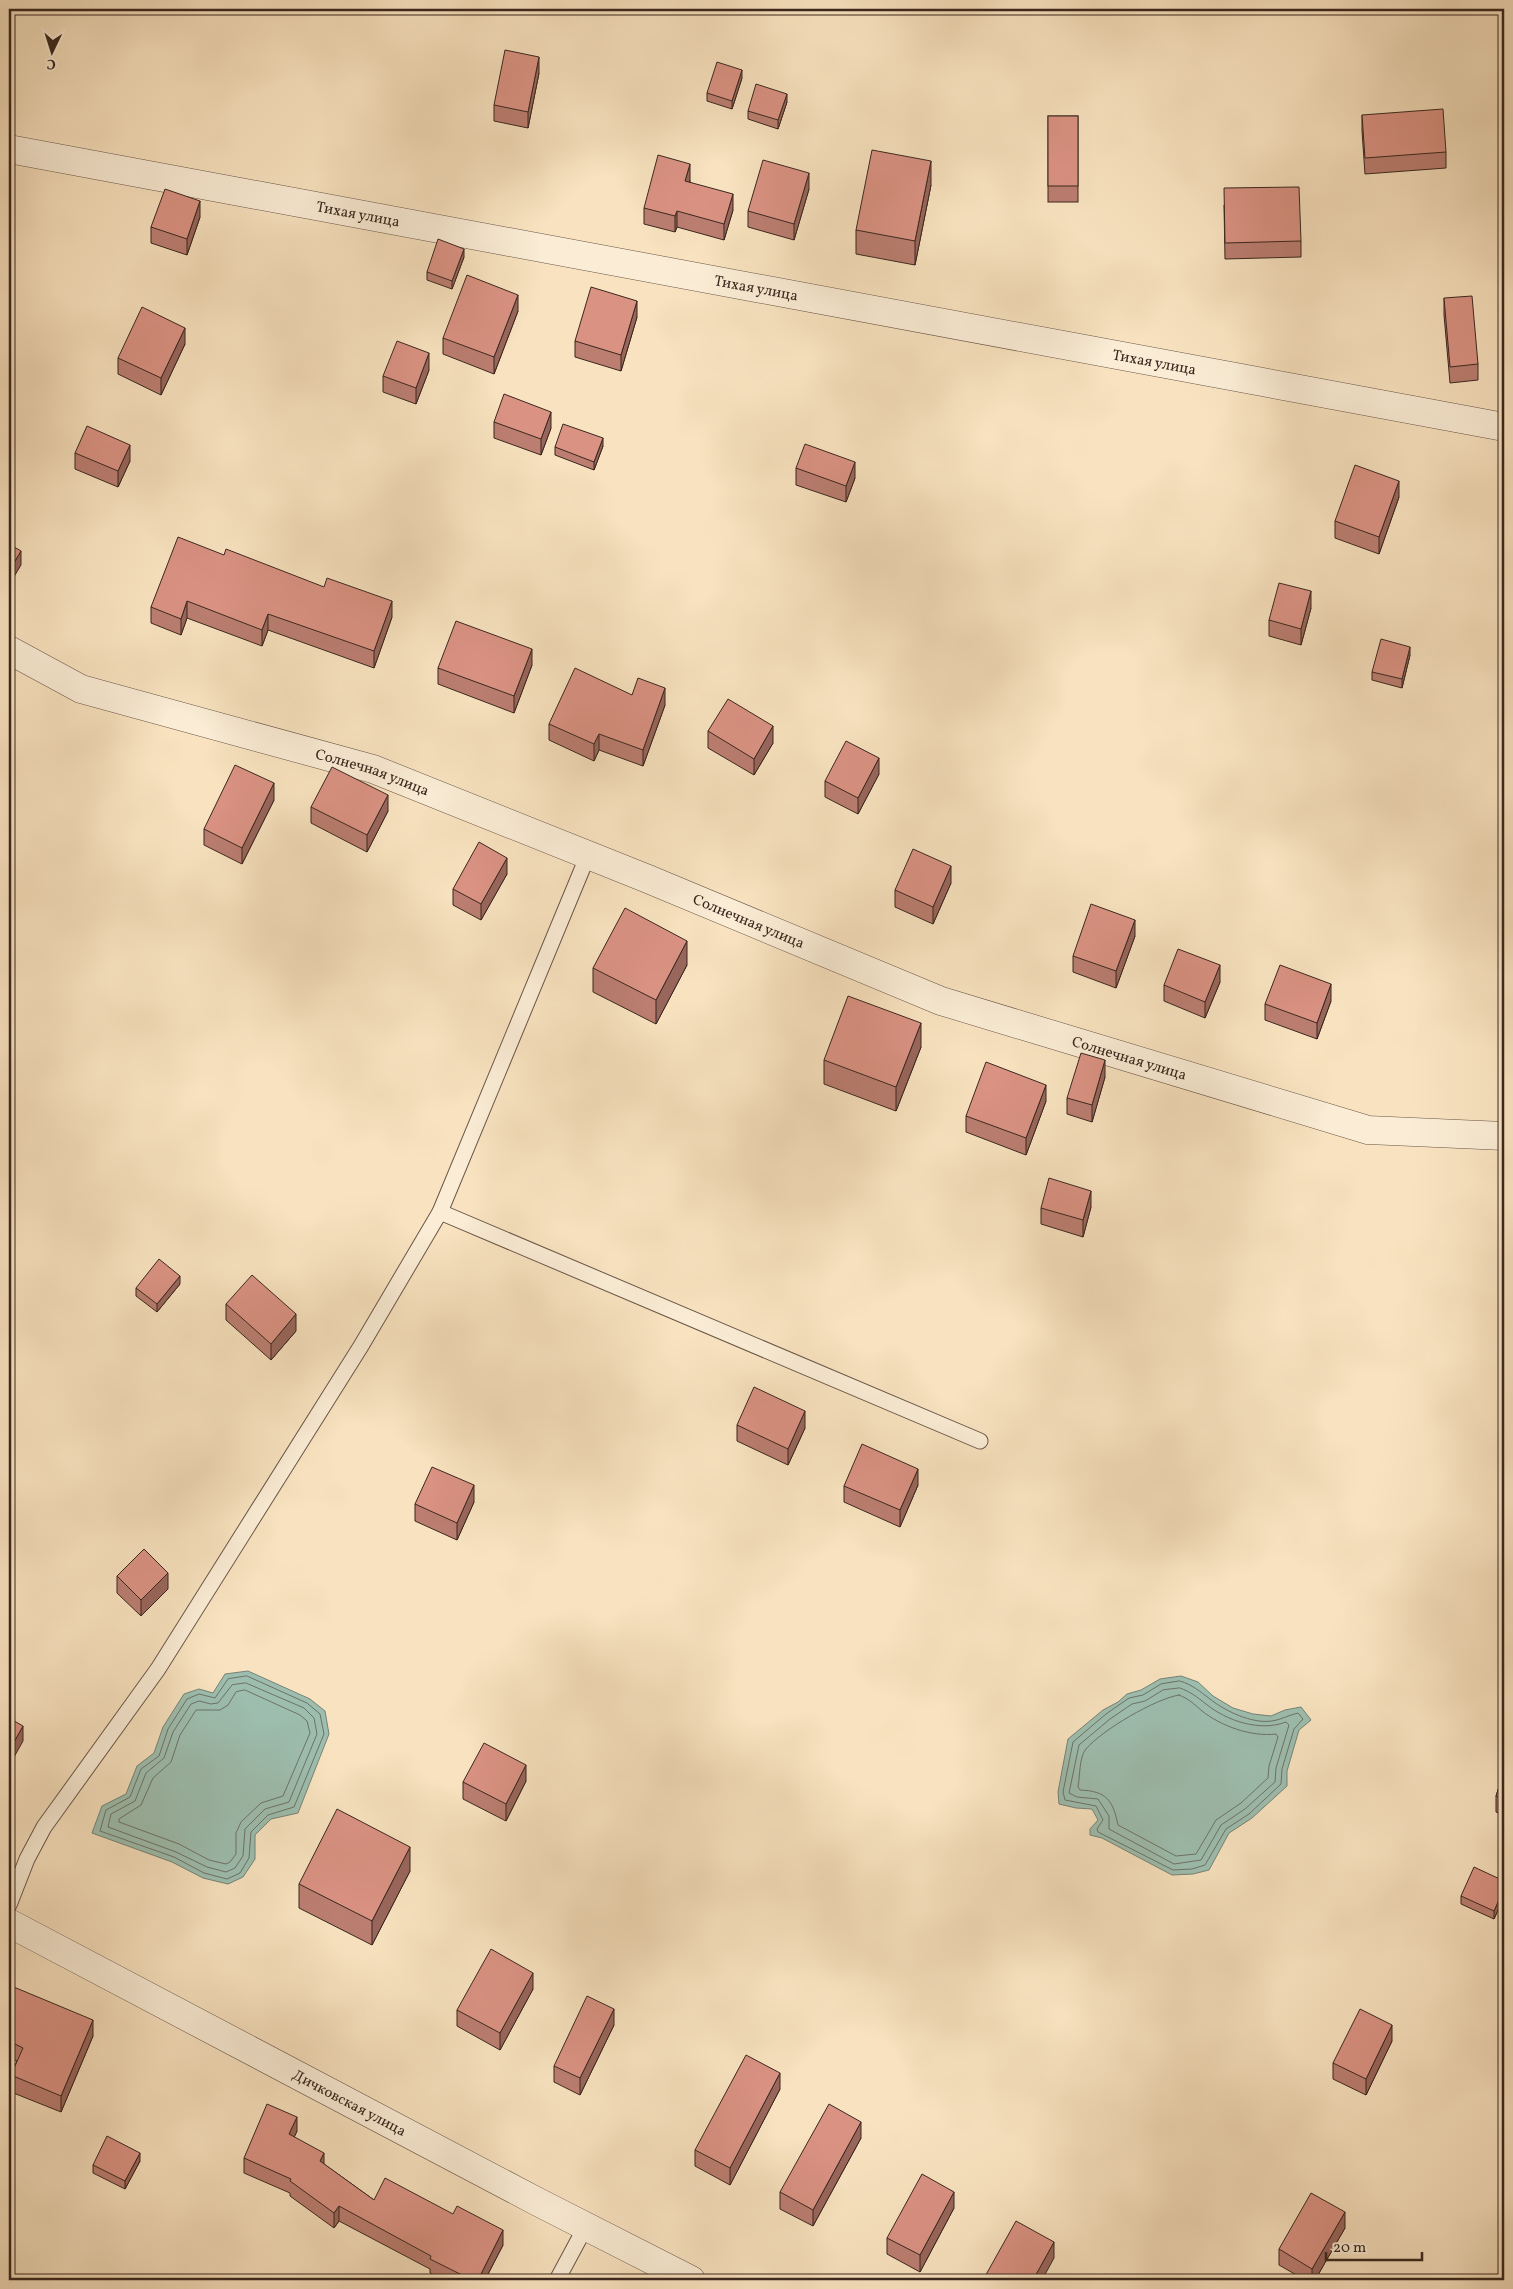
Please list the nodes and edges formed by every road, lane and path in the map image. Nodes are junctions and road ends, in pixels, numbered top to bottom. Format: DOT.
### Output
graph roads {
  1 [pos="9,149"];
  2 [pos="1504,427"];
  3 [pos="9,650"];
  4 [pos="588,855"];
  5 [pos="1504,1136"];
  6 [pos="440,1212"];
  7 [pos="980,1441"];
  8 [pos="9,1905"];
  9 [pos="9,1923"];
  10 [pos="586,2226"];
  11 [pos="557,2280"];
  12 [pos="691,2280"];
  1 -- 2 [label="street, Тихая улица"];
  3 -- 4 [label="street, Солнечная улица"];
  4 -- 5 [label="street, Солнечная улица"];
  4 -- 6 [label="lane"];
  6 -- 7 [label="lane"];
  6 -- 8 [label="lane"];
  9 -- 10 [label="street, Дичковская улица"];
  10 -- 11 [label="lane"];
  10 -- 12 [label="street, Дичковская улица"];
}
